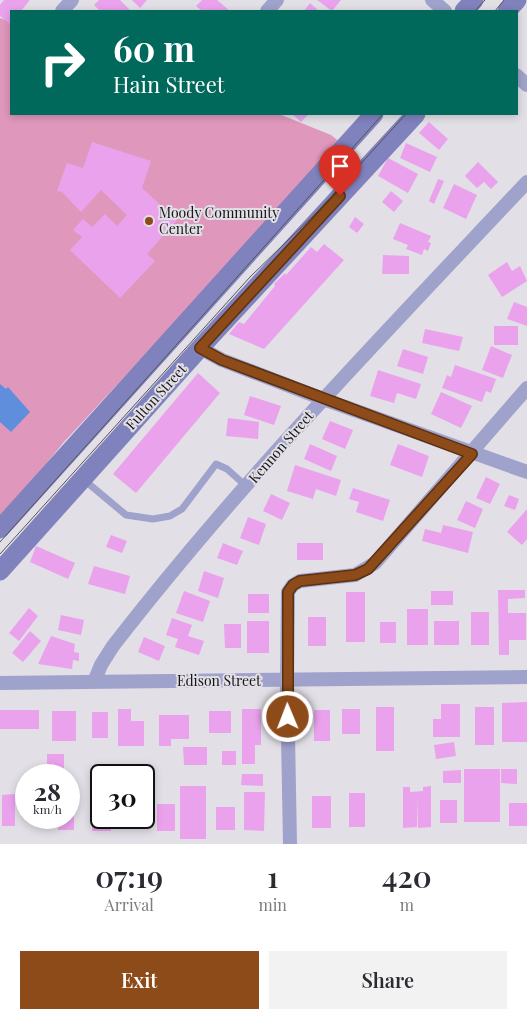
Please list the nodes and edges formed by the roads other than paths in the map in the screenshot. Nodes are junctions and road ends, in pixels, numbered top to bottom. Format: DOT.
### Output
graph roads {
  1 [pos="72,0"];
  2 [pos="277,0"];
  3 [pos="432,0"];
  4 [pos="474,0"];
  5 [pos="517,0"];
  6 [pos="63,10"];
  7 [pos="268,10"];
  8 [pos="443,10"];
  9 [pos="465,10"];
  10 [pos="508,10"];
  11 [pos="373,115"];
  12 [pos="415,115"];
  13 [pos="527,182"];
  14 [pos="200,348"];
  15 [pos="527,388"];
  16 [pos="323,399"];
  17 [pos="472,454"];
  18 [pos="527,472"];
  19 [pos="82,479"];
  20 [pos="246,486"];
  21 [pos="0,529"];
  22 [pos="0,571"];
  23 [pos="527,677"];
  24 [pos="287,681"];
  25 [pos="94,682"];
  26 [pos="0,683"];
  27 [pos="290,844"];
  1 -- 6 [label="street"];
  2 -- 7 [label="street"];
  3 -- 8 [label="street"];
  4 -- 9 [label="main road"];
  5 -- 10 [label="main road"];
  11 -- 21 [label="main road, Fulton Street"];
  12 -- 14 [label="main road, Fulton Street"];
  13 -- 16 [label="street, Kennon Street"];
  14 -- 16 [label="street"];
  14 -- 19 [label="main road, Fulton Street"];
  15 -- 17 [label="street"];
  16 -- 17 [label="street"];
  16 -- 20 [label="street, Kennon Street"];
  17 -- 18 [label="street"];
  17 -- 24 [label="street"];
  19 -- 20 [label="lane"];
  19 -- 22 [label="main road, Fulton Street"];
  20 -- 25 [label="street, Kennon Street"];
  23 -- 24 [label="street, Edison Street"];
  24 -- 25 [label="street, Edison Street"];
  24 -- 27 [label="street"];
  25 -- 26 [label="street, Edison Street"];
}
